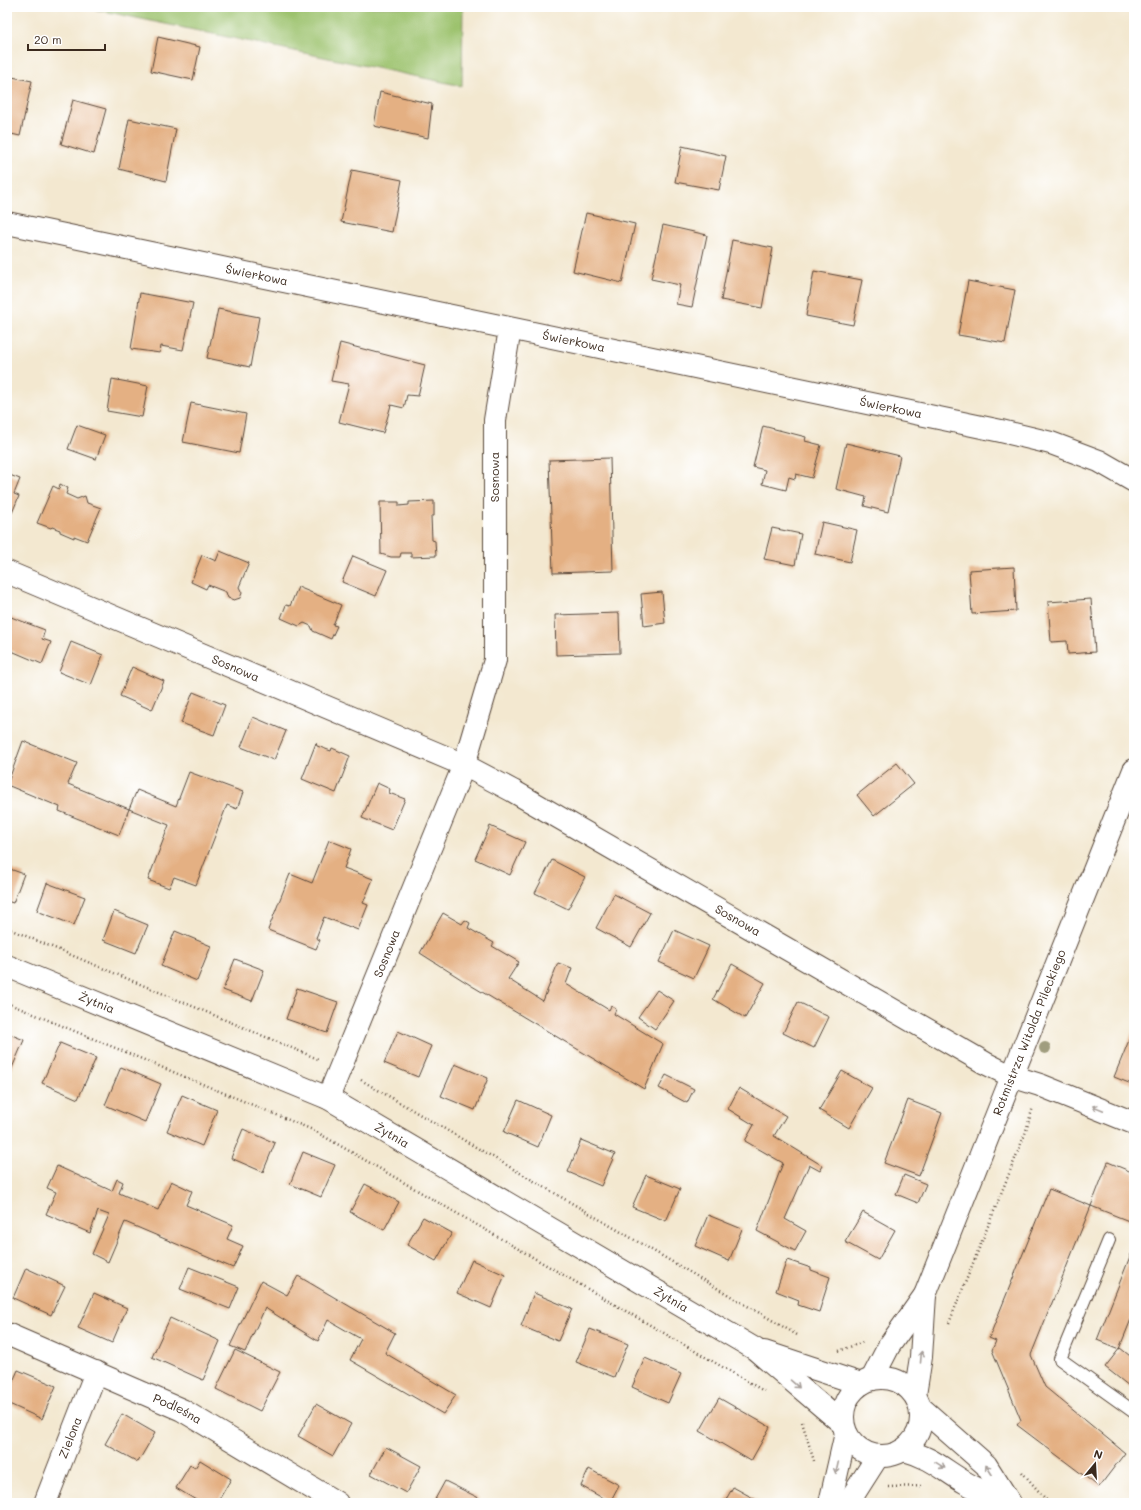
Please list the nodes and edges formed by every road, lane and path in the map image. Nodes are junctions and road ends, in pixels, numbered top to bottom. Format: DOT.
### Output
graph roads {
  1 [pos="7,223"];
  2 [pos="510,329"];
  3 [pos="1134,481"];
  4 [pos="7,572"];
  5 [pos="464,765"];
  6 [pos="1134,770"];
  7 [pos="7,966"];
  8 [pos="7,1003"];
  9 [pos="1011,1076"];
  10 [pos="1040,1085"];
  11 [pos="328,1098"];
  12 [pos="1134,1123"];
  13 [pos="1109,1240"];
  14 [pos="925,1294"];
  15 [pos="946,1330"];
  16 [pos="7,1334"];
  17 [pos="755,1349"];
  18 [pos="96,1372"];
  19 [pos="867,1381"];
  20 [pos="765,1392"];
  21 [pos="918,1401"];
  22 [pos="1134,1412"];
  23 [pos="845,1429"];
  24 [pos="904,1450"];
  25 [pos="878,1456"];
  26 [pos="928,1485"];
  27 [pos="885,1487"];
  28 [pos="45,1503"];
  29 [pos="337,1503"];
  30 [pos="830,1503"];
  31 [pos="848,1503"];
  32 [pos="1005,1503"];
  33 [pos="1010,1503"];
  1 -- 2 [label="street, Świerkowa"];
  2 -- 3 [label="street, Świerkowa"];
  2 -- 5 [label="street, Sosnowa"];
  4 -- 5 [label="street, Sosnowa"];
  5 -- 9 [label="street, Sosnowa"];
  5 -- 11 [label="street, Sosnowa"];
  6 -- 9 [label="street, Rotmistrza Witolda Pileckiego"];
  7 -- 11 [label="street, Żytnia"];
  8 -- 20 [label="path"];
  9 -- 10 [label="street, Sosnowa"];
  9 -- 14 [label="street, Rotmistrza Witolda Pileckiego"];
  12 -- 10 [label="street, Sosnowa, one-way"];
  10 -- 15 [label="path"];
  11 -- 17 [label="street, Żytnia"];
  13 -- 22 [label="lane"];
  14 -- 19 [label="street, Rotmistrza Witolda Pileckiego"];
  21 -- 14 [label="street, Rotmistrza Witolda Pileckiego, one-way"];
  16 -- 18 [label="street, Podleśna"];
  17 -- 19 [label="street, Żytnia"];
  17 -- 23 [label="street, Żytnia, one-way"];
  18 -- 28 [label="street, Zielona"];
  18 -- 29 [label="street, Podleśna"];
  19 -- 21 [label="street"];
  19 -- 23 [label="street"];
  21 -- 24 [label="street"];
  33 -- 21 [label="street, one-way"];
  23 -- 25 [label="street"];
  23 -- 30 [label="street, one-way"];
  24 -- 25 [label="street"];
  24 -- 32 [label="street, one-way"];
  25 -- 31 [label="street"];
  26 -- 27 [label="path"];
}
